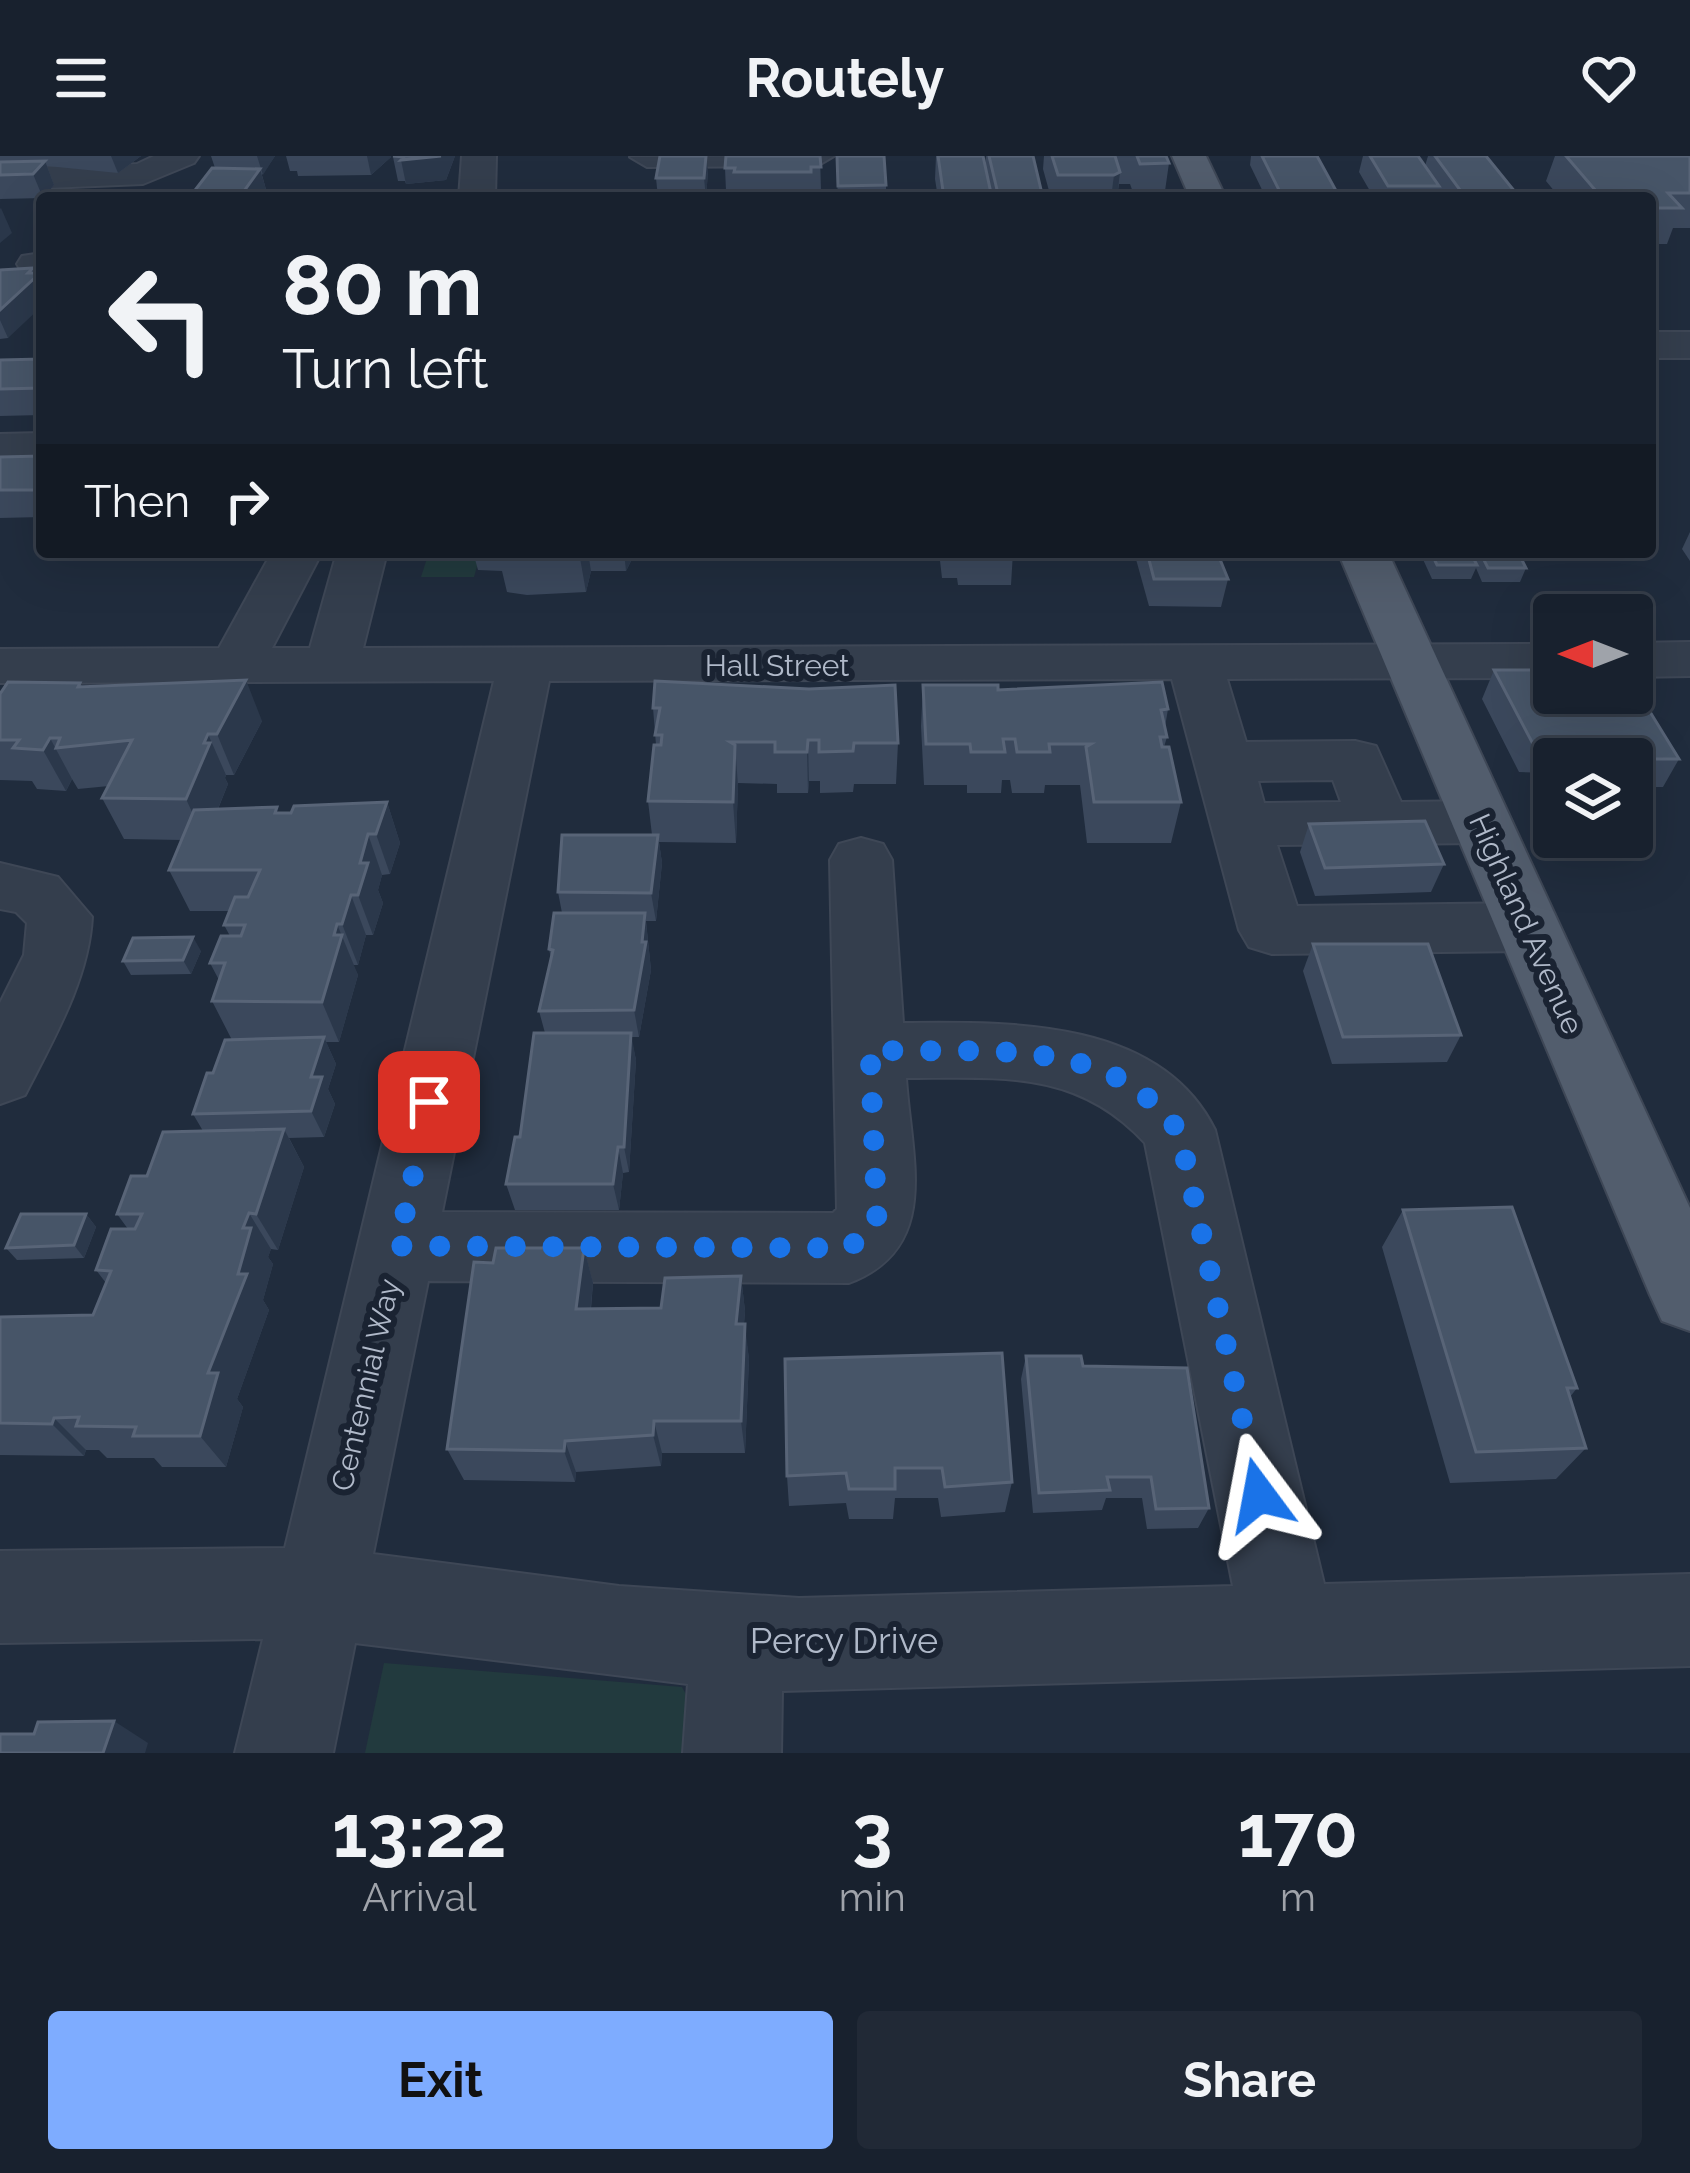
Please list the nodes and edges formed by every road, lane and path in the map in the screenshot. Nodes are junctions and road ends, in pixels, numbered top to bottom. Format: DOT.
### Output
graph roads {
  1 [pos="182,156"];
  2 [pos="479,156"];
  3 [pos="647,156"];
  4 [pos="819,156"];
  5 [pos="1189,156"];
  6 [pos="0,179"];
  7 [pos="477,192"];
  8 [pos="635,192"];
  9 [pos="1205,192"];
  10 [pos="1690,345"];
  11 [pos="1656,346"];
  12 [pos="36,447"];
  13 [pos="0,448"];
  14 [pos="294,558"];
  15 [pos="360,558"];
  16 [pos="1366,558"];
  17 [pos="1690,659"];
  18 [pos="1653,660"];
  19 [pos="1533,661"];
  20 [pos="1412,663"];
  21 [pos="332,665"];
  22 [pos="1196,665"];
  23 [pos="0,666"];
  24 [pos="236,666"];
  25 [pos="525,666"];
  26 [pos="1223,762"];
  27 [pos="1482,822"];
  28 [pos="1379,823"];
  29 [pos="1240,824"];
  30 [pos="862,860"];
  31 [pos="0,886"];
  32 [pos="1527,927"];
  33 [pos="870,1050"];
  34 [pos="0,1075"];
  35 [pos="398,1246"];
  36 [pos="1690,1295"];
  37 [pos="320,1593"];
  38 [pos="0,1597"];
  39 [pos="1690,1620"];
  40 [pos="1288,1631"];
  41 [pos="737,1640"];
  42 [pos="284,1753"];
  43 [pos="732,1753"];
  1 -- 6 [label="street"];
  2 -- 7 [label="street"];
  3 -- 4 [label="street"];
  3 -- 8 [label="street"];
  5 -- 9 [label="main road"];
  10 -- 11 [label="street"];
  12 -- 13 [label="street"];
  14 -- 24 [label="street"];
  15 -- 21 [label="street"];
  16 -- 20 [label="main road, Highland Avenue"];
  17 -- 18 [label="street"];
  19 -- 20 [label="street, Hall Street"];
  20 -- 22 [label="street, Hall Street"];
  20 -- 27 [label="main road, Highland Avenue"];
  21 -- 24 [label="street, Hall Street"];
  21 -- 25 [label="street, Hall Street"];
  22 -- 25 [label="street, Hall Street"];
  22 -- 26 [label="street"];
  23 -- 24 [label="street, Hall Street"];
  25 -- 35 [label="street, Centennial Way"];
  26 -- 28 [label="street"];
  26 -- 29 [label="street"];
  27 -- 28 [label="street"];
  27 -- 32 [label="main road, Highland Avenue"];
  28 -- 29 [label="street"];
  29 -- 32 [label="street"];
  30 -- 33 [label="street"];
  31 -- 34 [label="street"];
  32 -- 36 [label="main road, Highland Avenue"];
  33 -- 35 [label="street"];
  33 -- 40 [label="street"];
  35 -- 37 [label="street, Centennial Way"];
  37 -- 38 [label="street, Percy Drive"];
  37 -- 41 [label="street, Percy Drive"];
  37 -- 42 [label="street, Centennial Way"];
  39 -- 40 [label="street, Percy Drive"];
  40 -- 41 [label="street, Percy Drive"];
  41 -- 43 [label="street"];
}
